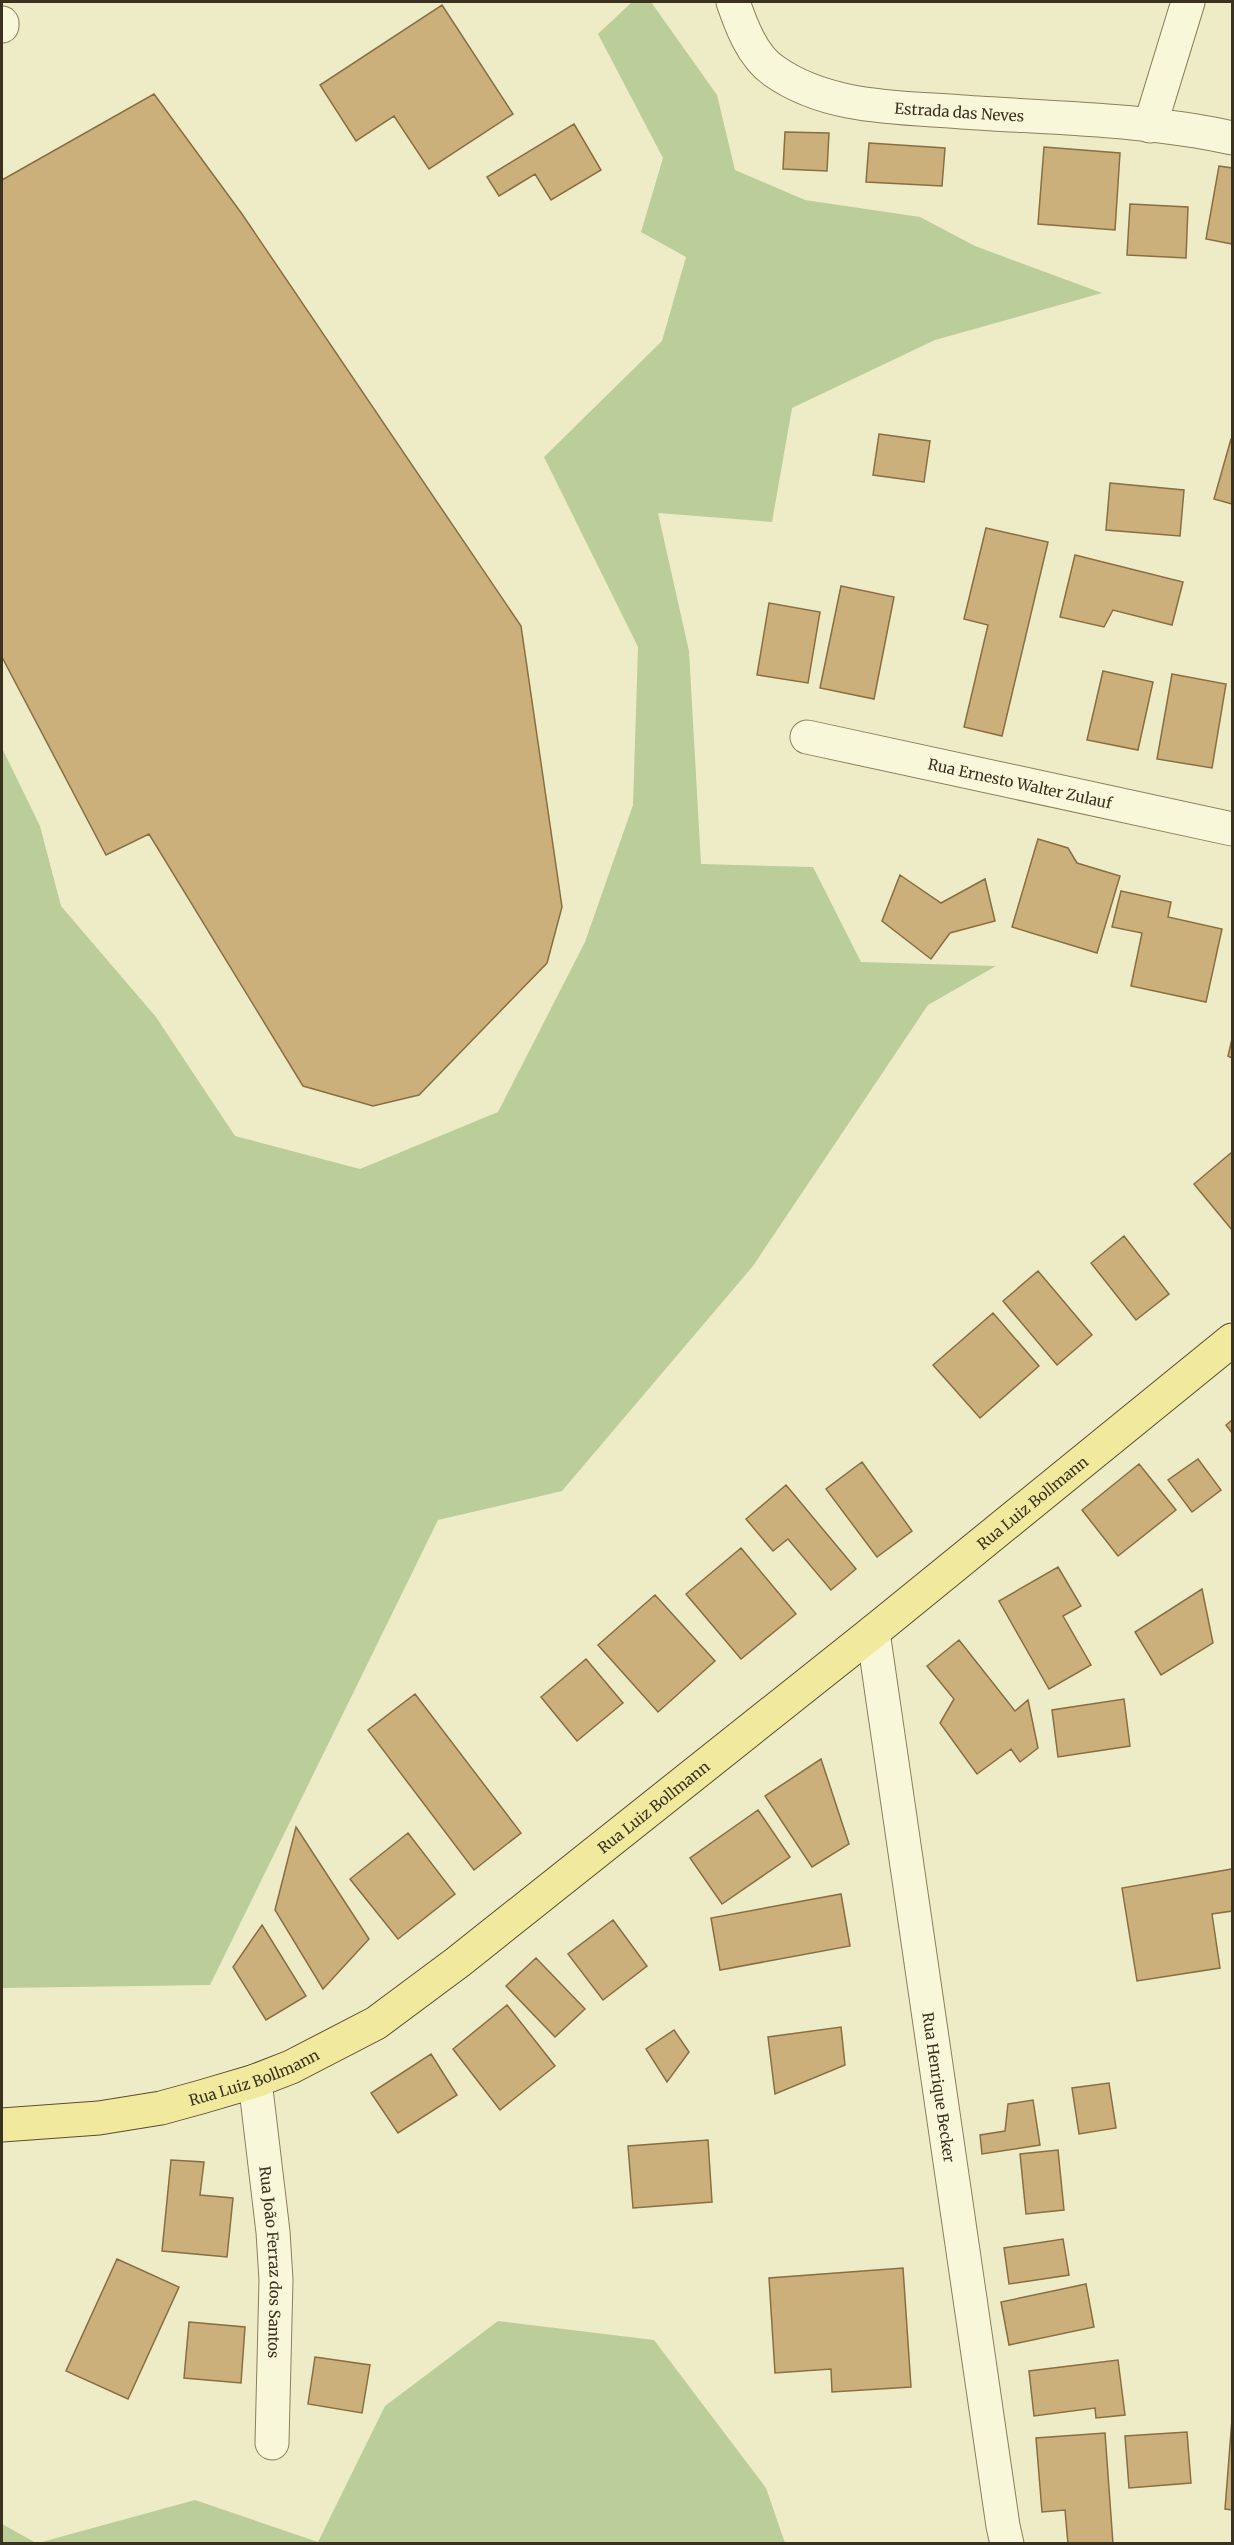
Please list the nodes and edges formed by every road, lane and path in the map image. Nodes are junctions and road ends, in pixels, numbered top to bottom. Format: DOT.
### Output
graph roads {
  1 [pos="733,2"];
  2 [pos="1188,2"];
  3 [pos="1150,126"];
  4 [pos="1233,138"];
  5 [pos="807,737"];
  6 [pos="1233,829"];
  7 [pos="1233,1340"];
  8 [pos="873,1632"];
  9 [pos="255,2081"];
  10 [pos="2,2125"];
  11 [pos="272,2443"];
  12 [pos="1007,2544"];
  1 -- 3 [label="street, Estrada das Neves"];
  2 -- 3 [label="street"];
  3 -- 4 [label="street, Estrada das Neves"];
  5 -- 6 [label="street, Rua Ernesto Walter Zulauf"];
  7 -- 8 [label="main road, Rua Luiz Bollmann"];
  8 -- 9 [label="main road, Rua Luiz Bollmann"];
  8 -- 12 [label="street, Rua Henrique Becker"];
  9 -- 10 [label="main road, Rua Luiz Bollmann"];
  9 -- 11 [label="street, Rua João Ferraz dos Santos"];
}
